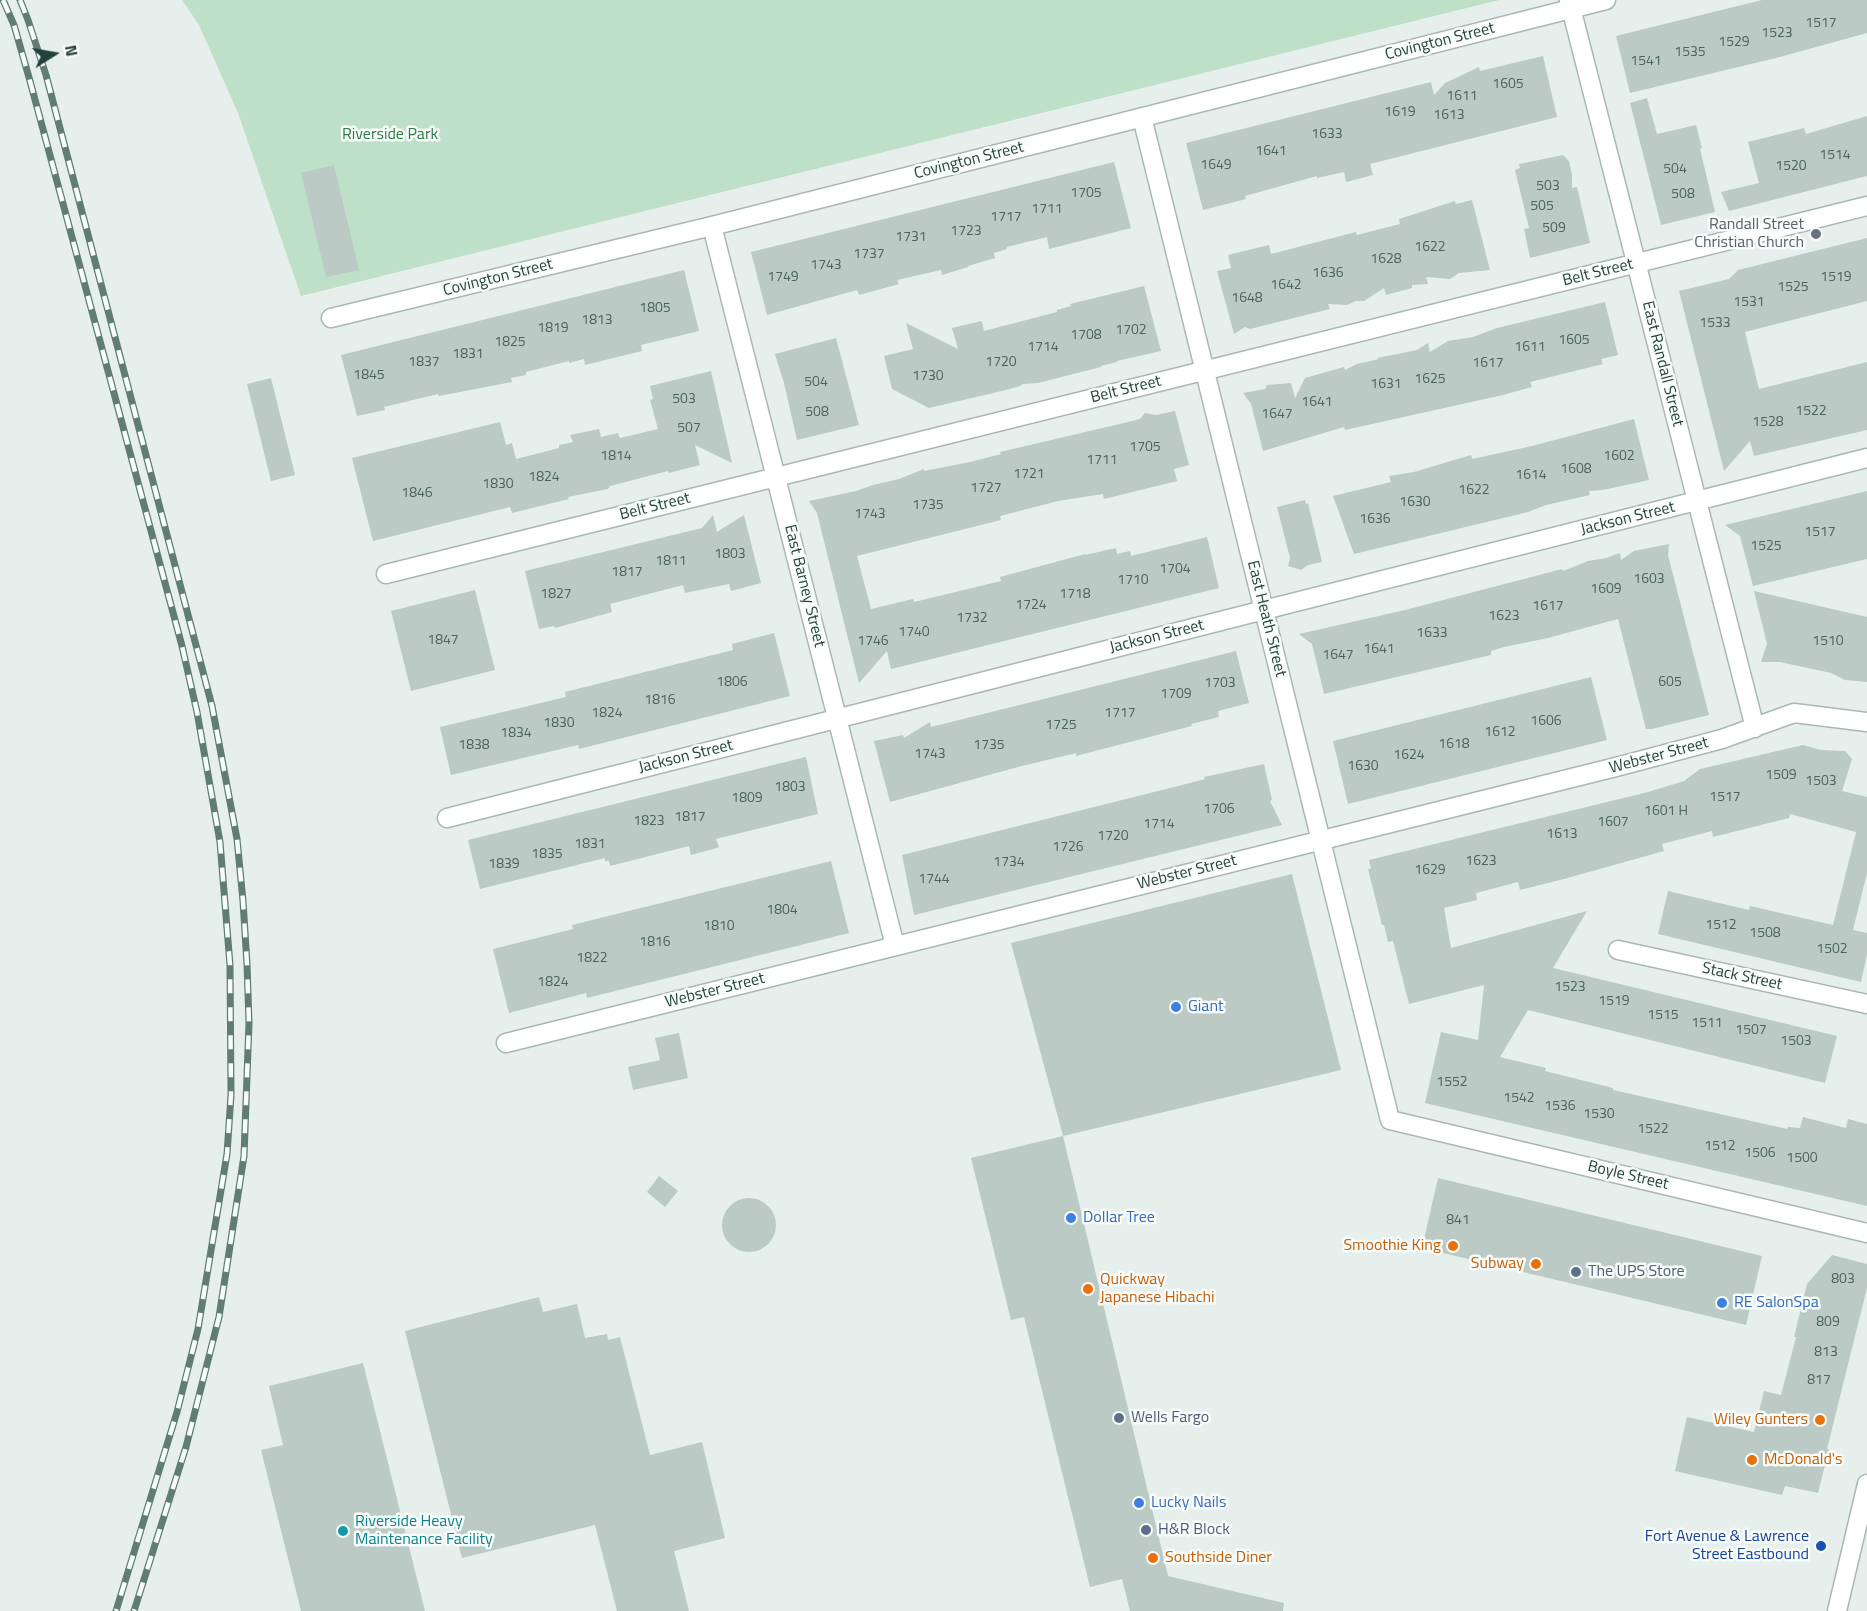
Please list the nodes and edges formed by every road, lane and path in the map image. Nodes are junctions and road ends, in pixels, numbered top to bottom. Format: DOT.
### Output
graph roads {
  1 [pos="1606,0"];
  2 [pos="1570,4"];
  3 [pos="1142,117"];
  4 [pos="1867,206"];
  5 [pos="712,226"];
  6 [pos="1636,264"];
  7 [pos="331,318"];
  8 [pos="1204,370"];
  9 [pos="1867,458"];
  10 [pos="777,477"];
  11 [pos="1697,501"];
  12 [pos="386,574"];
  13 [pos="1264,609"];
  14 [pos="836,719"];
  15 [pos="1867,722"];
  16 [pos="1755,728"];
  17 [pos="447,818"];
  18 [pos="1320,840"];
  19 [pos="895,946"];
  20 [pos="1618,950"];
  21 [pos="1867,1004"];
  22 [pos="506,1043"];
  23 [pos="1390,1120"];
  24 [pos="1867,1233"];
  25 [pos="1867,1484"];
  26 [pos="1837,1611"];
  1 -- 2 [label="street, Covington Street"];
  2 -- 3 [label="street, Covington Street"];
  2 -- 6 [label="street, East Randall Street"];
  3 -- 5 [label="street, Covington Street"];
  3 -- 8 [label="street, East Heath Street"];
  4 -- 6 [label="street, Belt Street"];
  5 -- 7 [label="street, Covington Street"];
  5 -- 10 [label="street, East Barney Street"];
  6 -- 8 [label="street, Belt Street"];
  6 -- 11 [label="street, East Randall Street"];
  8 -- 10 [label="street, Belt Street"];
  8 -- 13 [label="street, East Heath Street"];
  9 -- 11 [label="street, Jackson Street"];
  10 -- 12 [label="street, Belt Street"];
  10 -- 14 [label="street, East Barney Street"];
  11 -- 13 [label="street, Jackson Street"];
  11 -- 16 [label="street, East Randall Street"];
  13 -- 14 [label="street, Jackson Street"];
  13 -- 18 [label="street, East Heath Street"];
  14 -- 17 [label="street, Jackson Street"];
  14 -- 19 [label="street, East Barney Street"];
  15 -- 16 [label="street, Webster Street"];
  16 -- 18 [label="street, Webster Street"];
  18 -- 19 [label="street, Webster Street"];
  18 -- 23 [label="street, East Heath Street"];
  19 -- 22 [label="street, Webster Street"];
  20 -- 21 [label="street, Stack Street"];
  23 -- 24 [label="street, Boyle Street"];
  25 -- 26 [label="street"];
}
